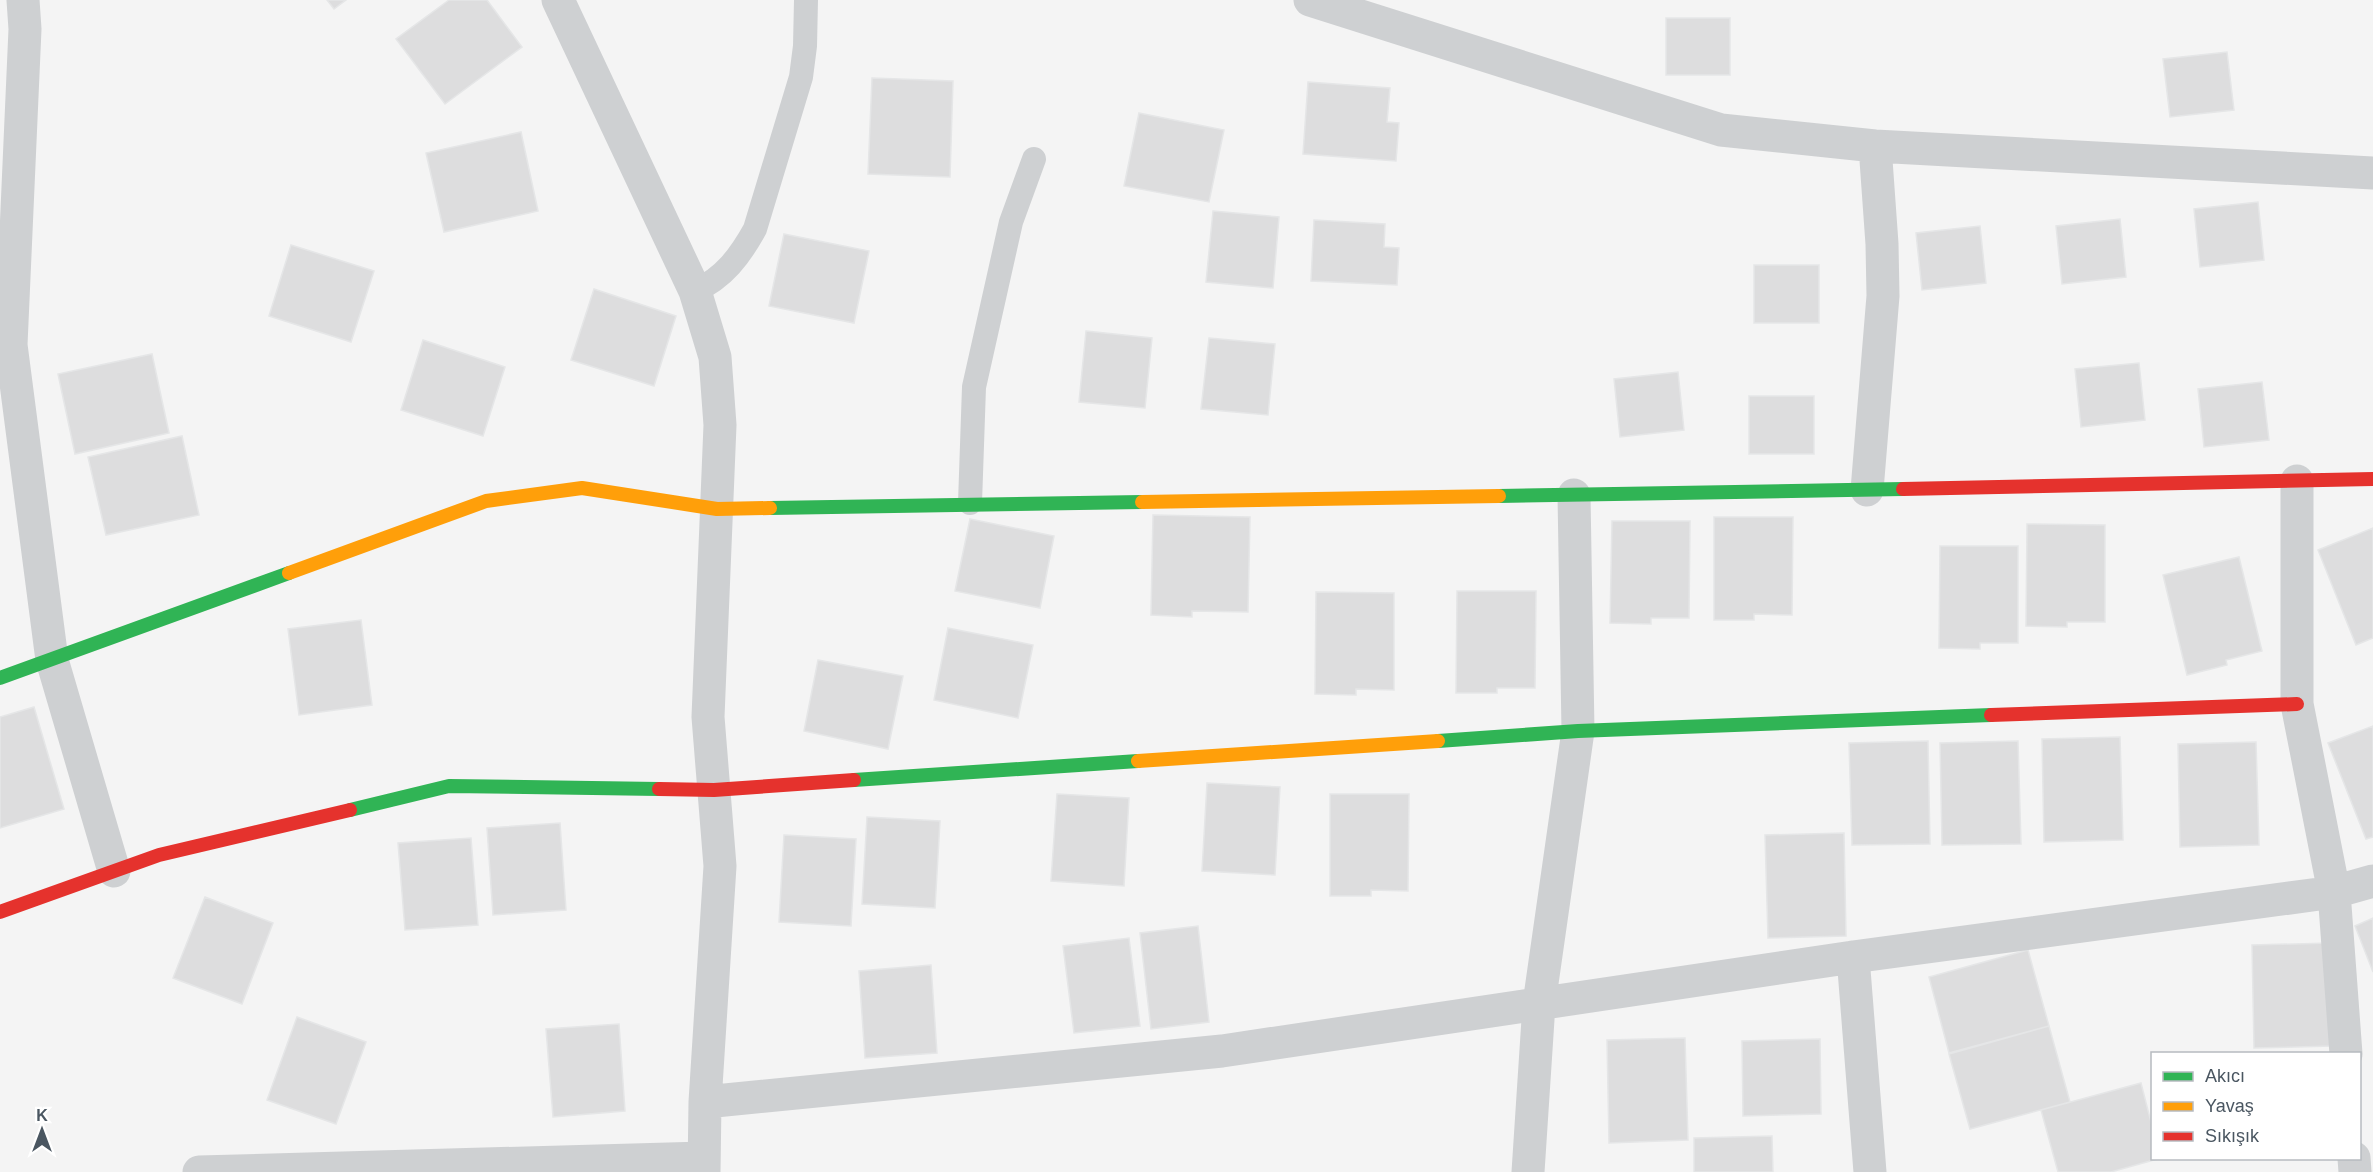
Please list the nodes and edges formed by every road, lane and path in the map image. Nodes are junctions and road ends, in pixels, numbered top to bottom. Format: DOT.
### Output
graph roads {
  1 [pos="23,0"];
  2 [pos="558,0"];
  3 [pos="806,0"];
  4 [pos="1310,0"];
  5 [pos="1875,146"];
  6 [pos="1034,159"];
  7 [pos="2373,173"];
  8 [pos="695,291"];
  9 [pos="5,346"];
  10 [pos="2373,478"];
  11 [pos="2297,481"];
  12 [pos="1867,490"];
  13 [pos="1574,495"];
  14 [pos="970,504"];
  15 [pos="717,509"];
  16 [pos="52,660"];
  17 [pos="0,678"];
  18 [pos="2297,704"];
  19 [pos="1578,731"];
  20 [pos="714,790"];
  21 [pos="114,871"];
  22 [pos="2373,880"];
  23 [pos="2334,892"];
  24 [pos="0,912"];
  25 [pos="1853,957"];
  26 [pos="1539,1004"];
  27 [pos="2346,1052"];
  28 [pos="705,1102"];
  29 [pos="704,1165"];
  30 [pos="199,1172"];
  31 [pos="1528,1172"];
  32 [pos="1870,1172"];
  1 -- 9 [label="street"];
  2 -- 8 [label="street"];
  3 -- 8 [label="lane"];
  4 -- 5 [label="street"];
  5 -- 7 [label="street"];
  5 -- 12 [label="street"];
  6 -- 14 [label="lane"];
  8 -- 15 [label="street"];
  9 -- 16 [label="street"];
  10 -- 11 [label="street"];
  11 -- 12 [label="street"];
  11 -- 18 [label="street"];
  12 -- 13 [label="street"];
  13 -- 14 [label="street"];
  13 -- 19 [label="street"];
  14 -- 15 [label="street"];
  15 -- 16 [label="street"];
  15 -- 20 [label="street"];
  16 -- 17 [label="street"];
  16 -- 21 [label="street"];
  18 -- 19 [label="street"];
  18 -- 23 [label="street"];
  19 -- 20 [label="street"];
  19 -- 26 [label="street"];
  20 -- 21 [label="street"];
  20 -- 28 [label="street"];
  21 -- 24 [label="street"];
  22 -- 23 [label="street"];
  23 -- 25 [label="street"];
  23 -- 27 [label="street"];
  25 -- 26 [label="street"];
  25 -- 32 [label="street"];
  26 -- 28 [label="street"];
  26 -- 31 [label="street"];
  28 -- 29 [label="street"];
  29 -- 30 [label="street"];
}
